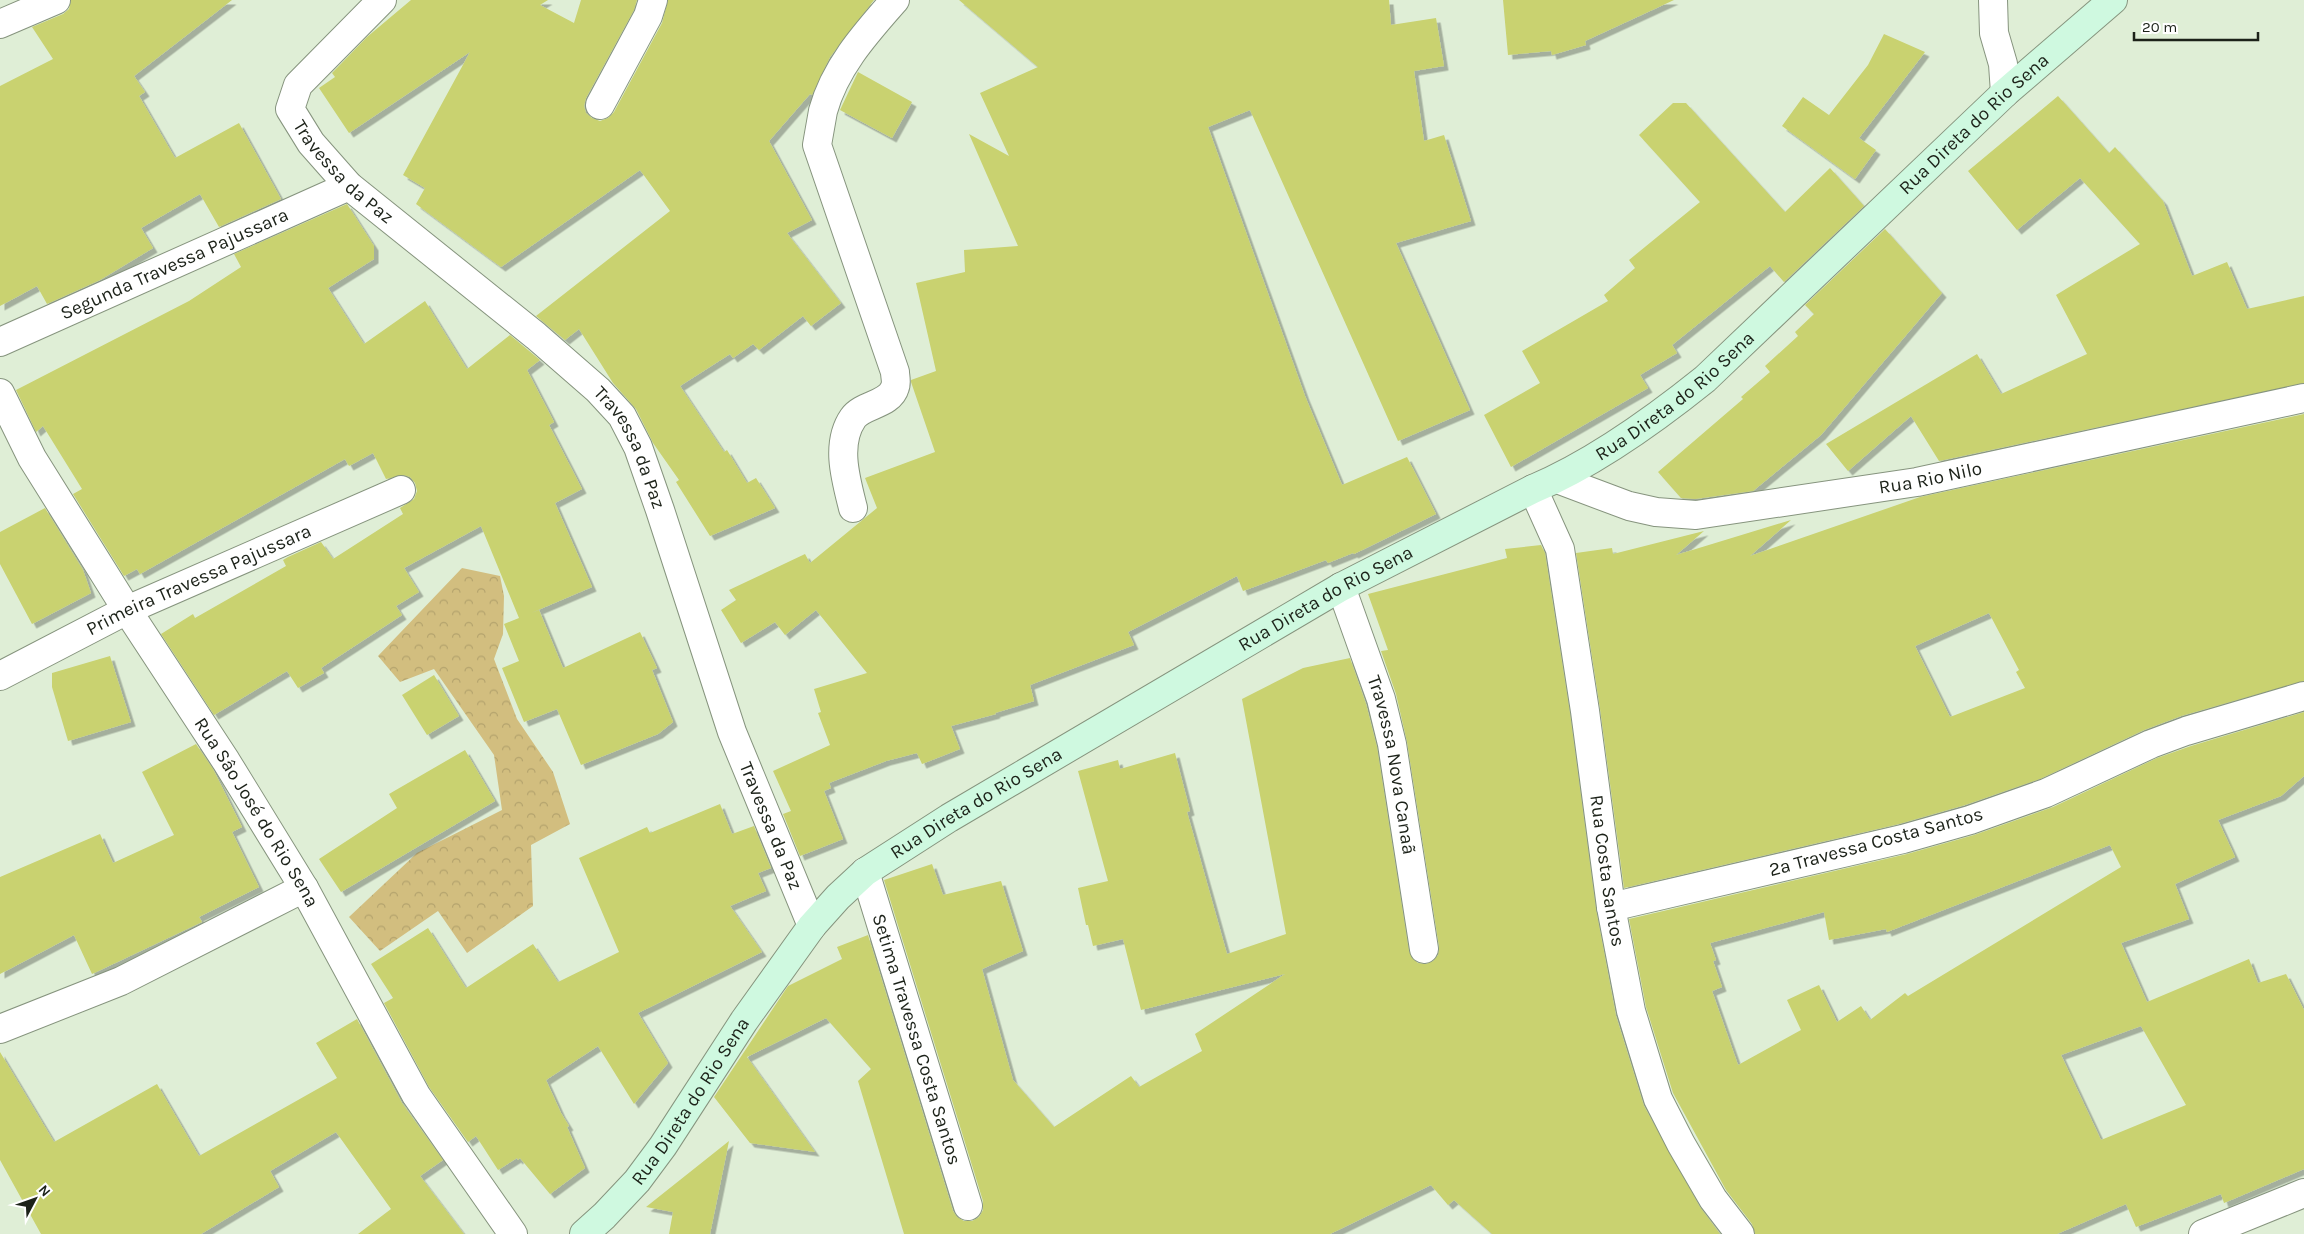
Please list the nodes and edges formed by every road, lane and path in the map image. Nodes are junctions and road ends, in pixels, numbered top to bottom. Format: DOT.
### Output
graph roads {
  1 [pos="56,0"];
  2 [pos="382,0"];
  3 [pos="654,0"];
  4 [pos="895,0"];
  5 [pos="1993,0"];
  6 [pos="2114,0"];
  7 [pos="0,24"];
  8 [pos="2005,94"];
  9 [pos="600,105"];
  10 [pos="349,186"];
  11 [pos="0,342"];
  12 [pos="0,393"];
  13 [pos="2304,398"];
  14 [pos="1557,479"];
  15 [pos="1533,489"];
  16 [pos="401,490"];
  17 [pos="853,508"];
  18 [pos="1341,587"];
  19 [pos="127,610"];
  20 [pos="0,676"];
  21 [pos="2304,696"];
  22 [pos="865,872"];
  23 [pos="304,888"];
  24 [pos="1611,907"];
  25 [pos="812,926"];
  26 [pos="1424,949"];
  27 [pos="0,1029"];
  28 [pos="2304,1193"];
  29 [pos="968,1206"];
  30 [pos="513,1234"];
  31 [pos="584,1234"];
  32 [pos="1740,1234"];
  33 [pos="2203,1234"];
  1 -- 7 [label="street"];
  2 -- 10 [label="street, Travessa da Paz"];
  3 -- 9 [label="street"];
  4 -- 17 [label="street"];
  5 -- 8 [label="street"];
  6 -- 8 [label="main road, Rua Direta do Rio Sena"];
  8 -- 14 [label="main road, Rua Direta do Rio Sena"];
  10 -- 11 [label="street, Segunda Travessa Pajussara"];
  10 -- 25 [label="street, Travessa da Paz"];
  12 -- 19 [label="street, Rua Sâo José do Rio Sena"];
  13 -- 14 [label="street, Rua Rio Nilo"];
  14 -- 15 [label="main road, Rua Direta do Rio Sena"];
  15 -- 18 [label="main road, Rua Direta do Rio Sena"];
  15 -- 24 [label="street, Rua Costa Santos"];
  16 -- 19 [label="street, Primeira Travessa Pajussara"];
  18 -- 22 [label="main road, Rua Direta do Rio Sena"];
  18 -- 26 [label="street, Travessa Nova Canaã"];
  19 -- 20 [label="street, Primeira Travessa Pajussara"];
  19 -- 23 [label="street, Rua Sâo José do Rio Sena"];
  21 -- 24 [label="street, 2ª Travessa Costa Santos"];
  22 -- 25 [label="main road, Rua Direta do Rio Sena"];
  22 -- 29 [label="street, Setima Travessa Costa Santos"];
  23 -- 27 [label="street"];
  23 -- 30 [label="street, Rua Sâo José do Rio Sena"];
  24 -- 32 [label="street, Rua Costa Santos"];
  25 -- 31 [label="main road, Rua Direta do Rio Sena"];
  28 -- 33 [label="street"];
}
